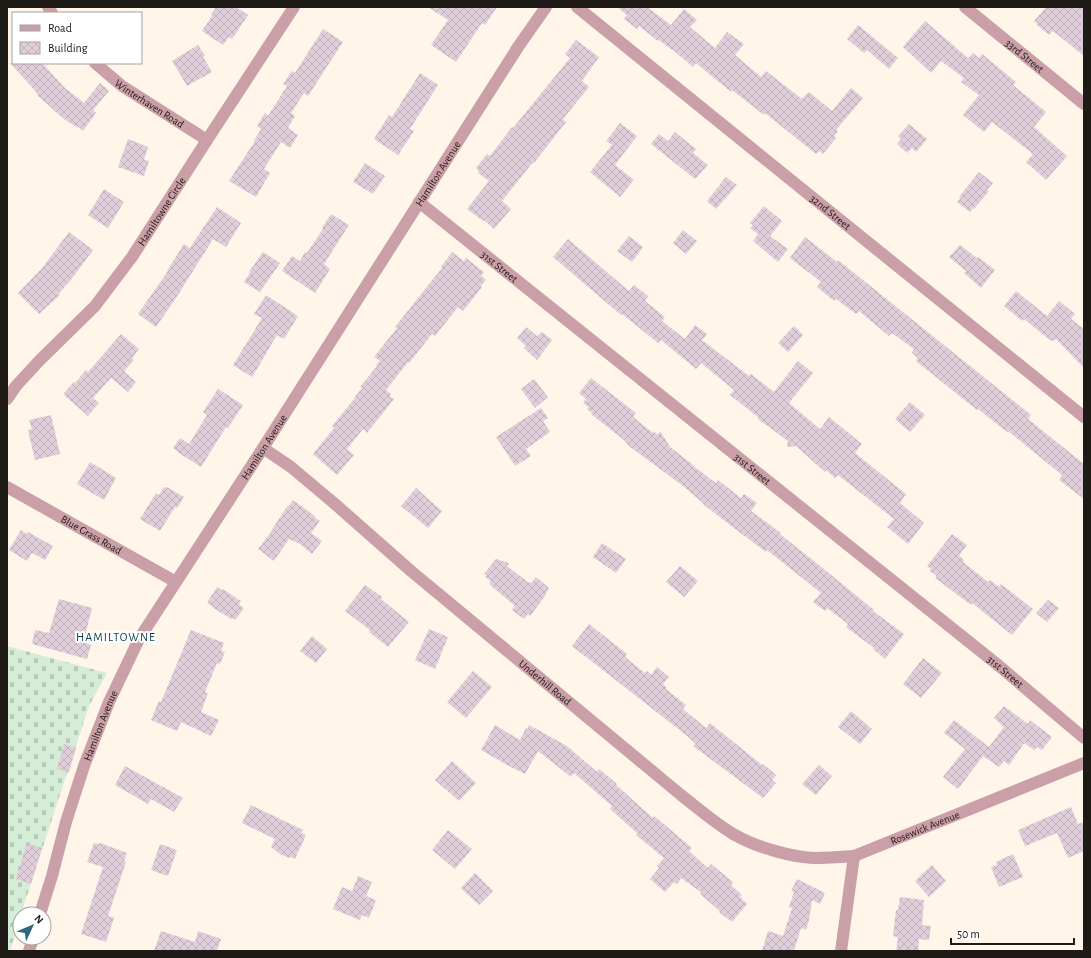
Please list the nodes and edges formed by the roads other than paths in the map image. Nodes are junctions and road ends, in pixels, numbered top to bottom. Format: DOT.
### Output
graph roads {
  1 [pos="294,7"];
  2 [pos="546,7"];
  3 [pos="577,7"];
  4 [pos="965,7"];
  5 [pos="96,64"];
  6 [pos="1084,104"];
  7 [pos="207,140"];
  8 [pos="419,202"];
  9 [pos="7,399"];
  10 [pos="1084,417"];
  11 [pos="263,448"];
  12 [pos="7,488"];
  13 [pos="176,582"];
  14 [pos="1084,738"];
  15 [pos="1084,763"];
  16 [pos="854,856"];
  17 [pos="42,906"];
  18 [pos="841,951"];
  1 -- 7 [label="street, Hamiltowne Circle"];
  2 -- 8 [label="street, Hamilton Avenue"];
  3 -- 10 [label="street, 32nd Street"];
  4 -- 6 [label="street, 33rd Street"];
  5 -- 7 [label="street, Winterhaven Road"];
  7 -- 9 [label="street, Hamiltowne Circle"];
  8 -- 11 [label="street, Hamilton Avenue"];
  8 -- 14 [label="street, 31st Street"];
  11 -- 13 [label="street, Hamilton Avenue"];
  11 -- 16 [label="street, Underhill Road"];
  12 -- 13 [label="street, Blue Grass Road"];
  13 -- 17 [label="street, Hamilton Avenue"];
  15 -- 16 [label="street, Rosewick Avenue"];
  16 -- 18 [label="street"];
}
